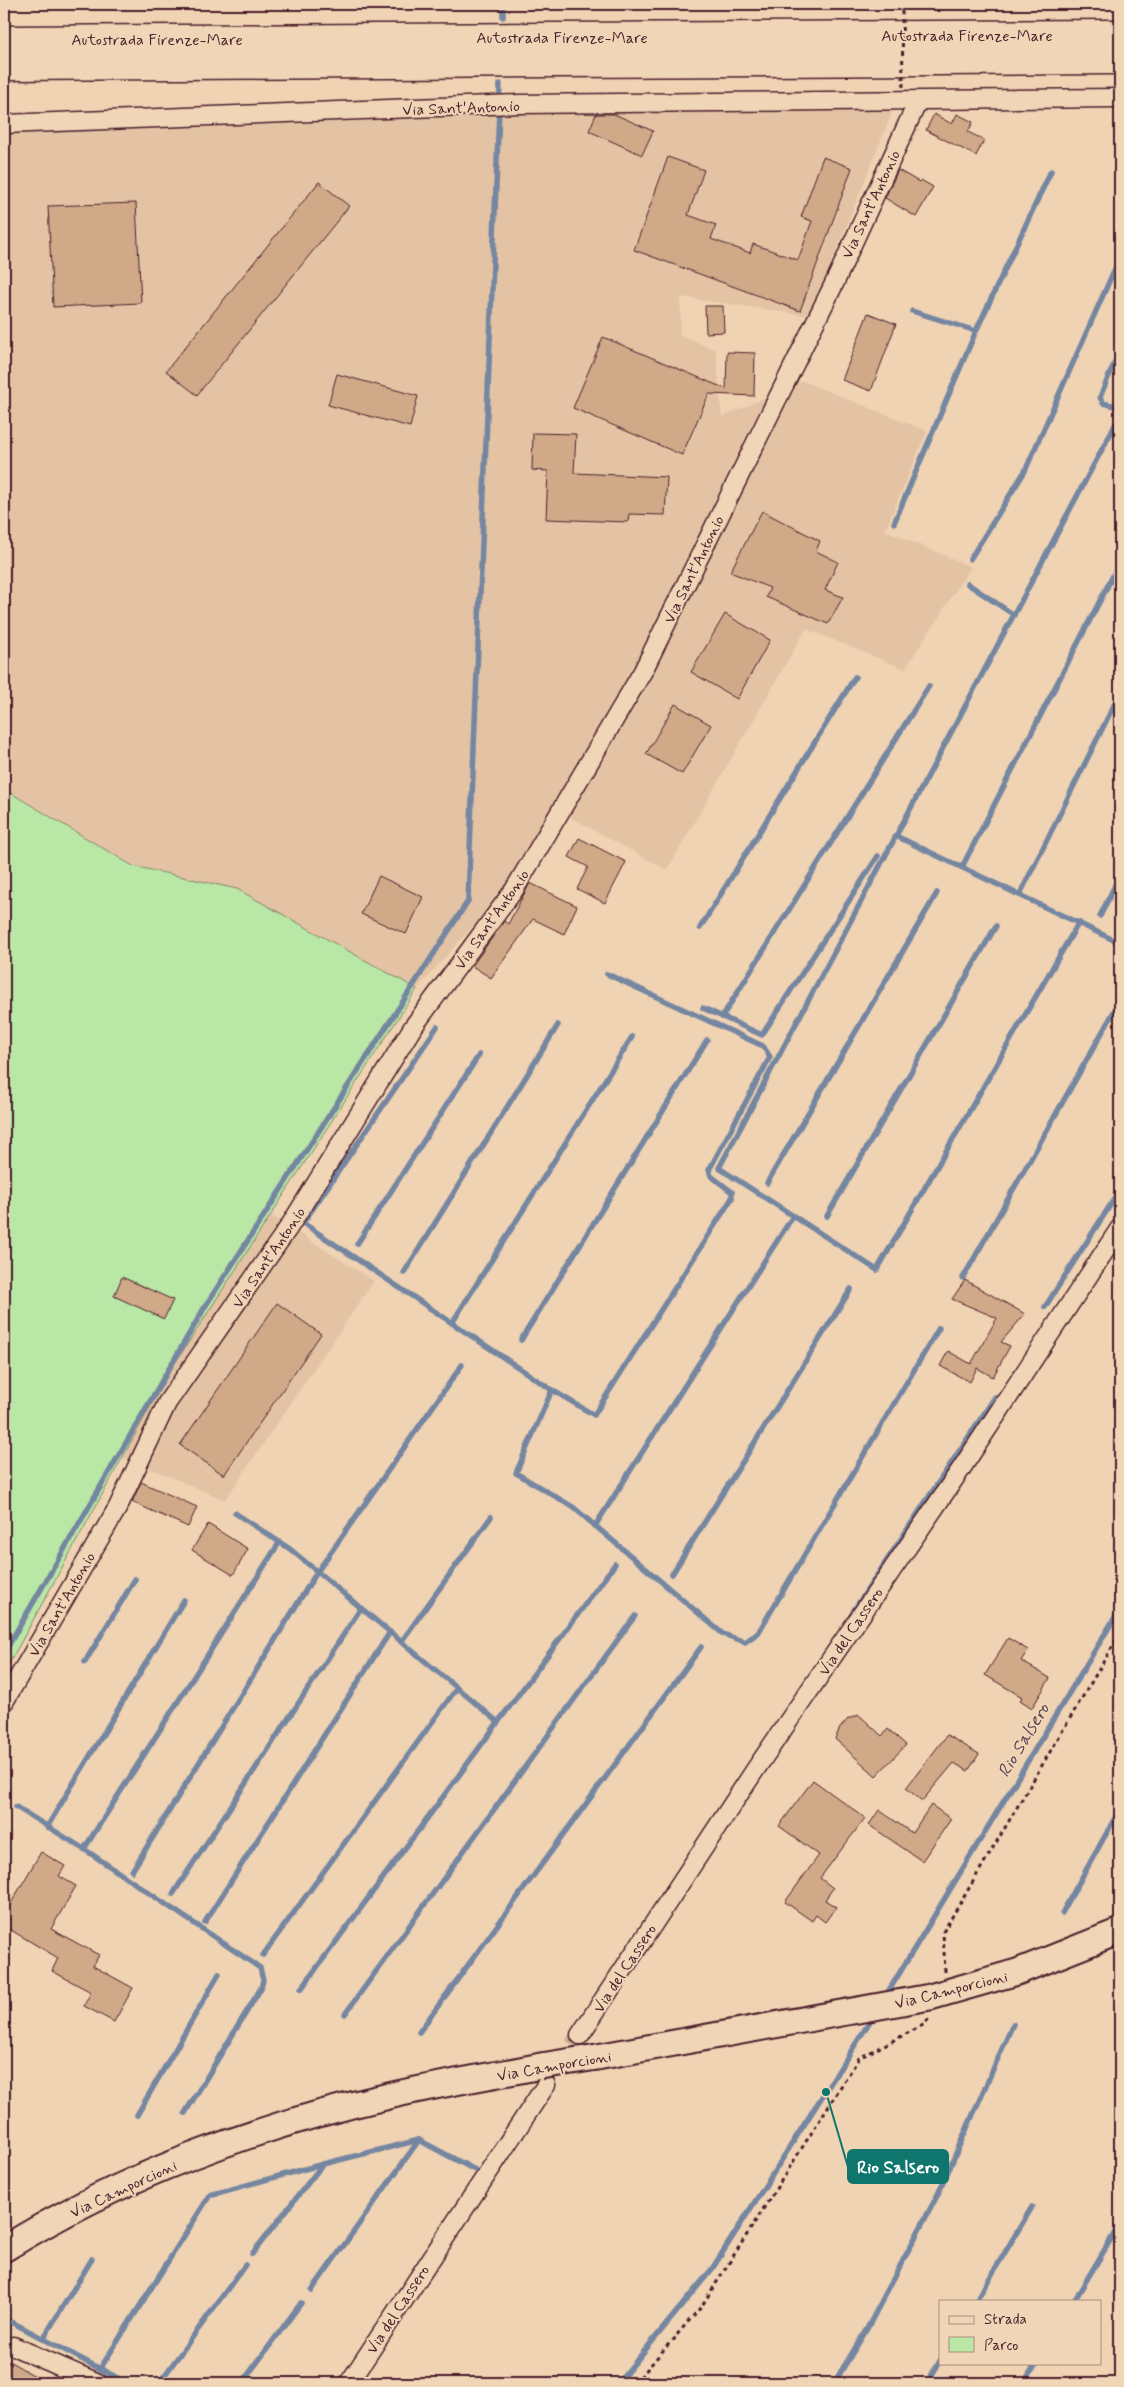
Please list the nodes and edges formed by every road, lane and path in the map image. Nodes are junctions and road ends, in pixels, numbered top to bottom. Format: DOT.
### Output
graph roads {
  1 [pos="938,4"];
  2 [pos="902,11"];
  3 [pos="938,12"];
  4 [pos="1120,34"];
  5 [pos="4,40"];
  6 [pos="1120,60"];
  7 [pos="4,66"];
  8 [pos="903,88"];
  9 [pos="1120,98"];
  10 [pos="918,101"];
  11 [pos="4,124"];
  12 [pos="1120,1228"];
  13 [pos="4,1702"];
  14 [pos="1120,1931"];
  15 [pos="580,2035"];
  16 [pos="544,2076"];
  17 [pos="4,2248"];
  18 [pos="12,2346"];
  19 [pos="98,2383"];
  20 [pos="349,2383"];
  1 -- 3 [label="path"];
  2 -- 8 [label="path, bridge"];
  4 -- 5 [label="highway, Autostrada Firenze-Mare"];
  6 -- 7 [label="highway, Autostrada Firenze-Mare"];
  9 -- 10 [label="street, Via Sant'Antonio"];
  10 -- 11 [label="street, Via Sant'Antonio"];
  10 -- 13 [label="street, Via Sant'Antonio"];
  12 -- 15 [label="street, Via del Cassero"];
  14 -- 16 [label="main road, Via Camporcioni, bridge"];
  16 -- 17 [label="main road, Via Camporcioni"];
  16 -- 20 [label="street, Via del Cassero"];
  18 -- 19 [label="street"];
}
